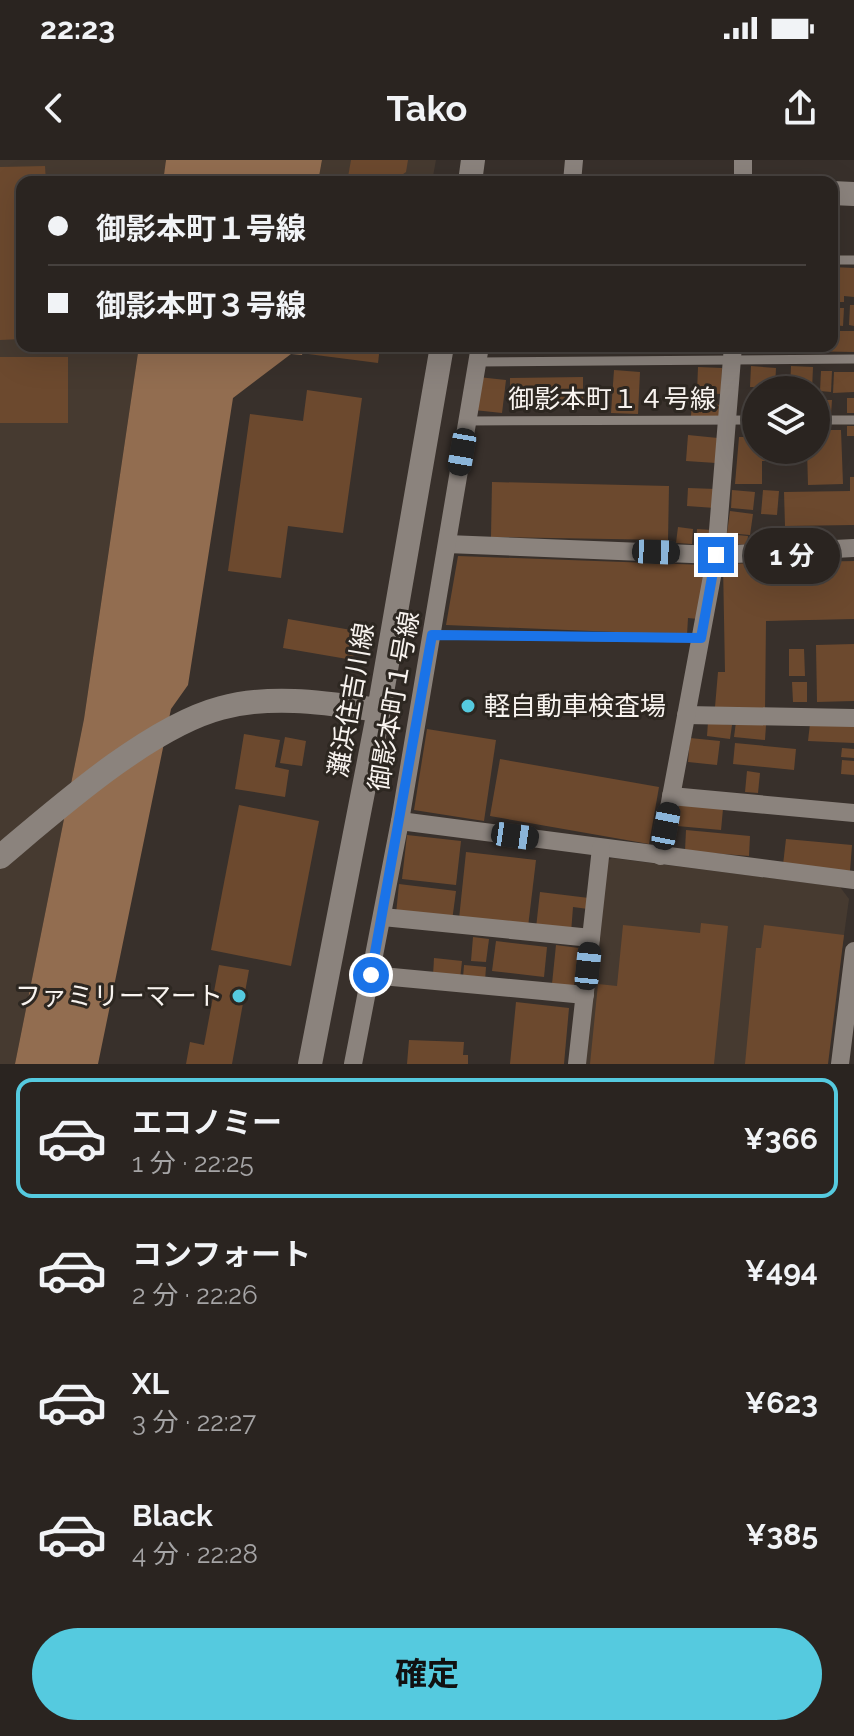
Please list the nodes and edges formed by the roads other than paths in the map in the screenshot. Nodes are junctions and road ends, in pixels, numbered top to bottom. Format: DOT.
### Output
graph roads {
  1 [pos="441,352"];
  2 [pos="733,352"];
  3 [pos="479,354"];
  4 [pos="854,359"];
  5 [pos="742,420"];
  6 [pos="830,420"];
  7 [pos="854,420"];
  8 [pos="468,421"];
  9 [pos="727,421"];
  10 [pos="447,544"];
  11 [pos="854,548"];
  12 [pos="716,555"];
  13 [pos="432,635"];
  14 [pos="701,638"];
  15 [pos="379,710"];
  16 [pos="686,715"];
  17 [pos="854,718"];
  18 [pos="671,796"];
  19 [pos="854,813"];
  20 [pos="400,821"];
  21 [pos="601,848"];
  22 [pos="660,856"];
  23 [pos="0,857"];
  24 [pos="854,880"];
  25 [pos="383,917"];
  26 [pos="591,938"];
  27 [pos="854,951"];
  28 [pos="371,975"];
  29 [pos="585,995"];
  30 [pos="310,1064"];
  31 [pos="353,1064"];
  32 [pos="577,1064"];
  33 [pos="840,1064"];
  1 -- 15 [label="street, 灘浜住吉川線"];
  2 -- 3 [label="lane"];
  2 -- 4 [label="lane"];
  2 -- 9 [label="street"];
  3 -- 8 [label="street, 御影本町１号線"];
  5 -- 9 [label="lane, 御影本町１４号線"];
  6 -- 7 [label="lane"];
  8 -- 9 [label="lane, 御影本町１４号線"];
  8 -- 10 [label="street, 御影本町１号線"];
  9 -- 12 [label="street"];
  10 -- 12 [label="street"];
  10 -- 13 [label="street, 御影本町１号線"];
  11 -- 12 [label="street"];
  12 -- 14 [label="street"];
  13 -- 14 [label="lane"];
  13 -- 20 [label="street, 御影本町１号線"];
  14 -- 16 [label="street"];
  15 -- 23 [label="street"];
  15 -- 30 [label="street, 灘浜住吉川線"];
  16 -- 17 [label="street"];
  16 -- 18 [label="street"];
  18 -- 19 [label="street"];
  18 -- 22 [label="street"];
  20 -- 21 [label="street"];
  20 -- 25 [label="street, 御影本町１号線"];
  21 -- 22 [label="street"];
  21 -- 26 [label="street"];
  22 -- 24 [label="street"];
  25 -- 26 [label="street"];
  25 -- 28 [label="street, 御影本町１号線"];
  26 -- 29 [label="street"];
  27 -- 33 [label="street"];
  28 -- 29 [label="street"];
  28 -- 31 [label="street, 御影本町１号線"];
  29 -- 32 [label="street"];
}
